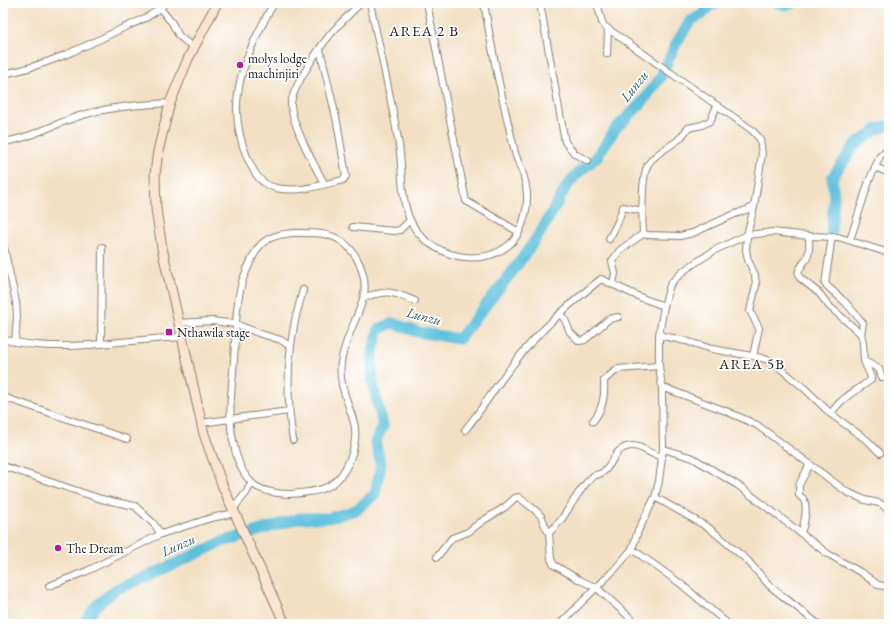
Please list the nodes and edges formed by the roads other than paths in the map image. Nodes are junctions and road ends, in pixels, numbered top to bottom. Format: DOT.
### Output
graph roads {
  1 [pos="166,3"];
  2 [pos="217,3"];
  3 [pos="274,3"];
  4 [pos="361,3"];
  5 [pos="370,3"];
  6 [pos="427,3"];
  7 [pos="484,3"];
  8 [pos="540,3"];
  9 [pos="597,3"];
  10 [pos="160,8"];
  11 [pos="608,29"];
  12 [pos="194,48"];
  13 [pos="320,49"];
  14 [pos="607,54"];
  15 [pos="3,74"];
  16 [pos="170,103"];
  17 [pos="717,106"];
  18 [pos="3,142"];
  19 [pos="889,149"];
  20 [pos="588,161"];
  21 [pos="876,167"];
  22 [pos="889,173"];
  23 [pos="324,184"];
  24 [pos="754,207"];
  25 [pos="642,211"];
  26 [pos="410,220"];
  27 [pos="353,227"];
  28 [pos="519,232"];
  29 [pos="643,234"];
  30 [pos="747,235"];
  31 [pos="809,236"];
  32 [pos="832,236"];
  33 [pos="609,239"];
  34 [pos="850,240"];
  35 [pos="102,247"];
  36 [pos="4,248"];
  37 [pos="889,253"];
  38 [pos="613,284"];
  39 [pos="303,290"];
  40 [pos="364,297"];
  41 [pos="415,301"];
  42 [pos="664,306"];
  43 [pos="560,314"];
  44 [pos="618,318"];
  45 [pos="178,323"];
  46 [pos="236,324"];
  47 [pos="861,334"];
  48 [pos="659,335"];
  49 [pos="181,336"];
  50 [pos="3,339"];
  51 [pos="16,342"];
  52 [pos="101,344"];
  53 [pos="291,347"];
  54 [pos="753,356"];
  55 [pos="864,361"];
  56 [pos="659,366"];
  57 [pos="882,377"];
  58 [pos="662,388"];
  59 [pos="3,397"];
  60 [pos="289,411"];
  61 [pos="831,414"];
  62 [pos="231,419"];
  63 [pos="593,421"];
  64 [pos="201,423"];
  65 [pos="465,430"];
  66 [pos="126,439"];
  67 [pos="293,440"];
  68 [pos="663,449"];
  69 [pos="880,453"];
  70 [pos="662,456"];
  71 [pos="810,464"];
  72 [pos="3,466"];
  73 [pos="251,484"];
  74 [pos="655,497"];
  75 [pos="234,511"];
  76 [pos="889,512"];
  77 [pos="550,533"];
  78 [pos="801,533"];
  79 [pos="161,534"];
  80 [pos="632,549"];
  81 [pos="437,557"];
  82 [pos="50,586"];
  83 [pos="884,586"];
  84 [pos="597,588"];
  85 [pos="285,624"];
  86 [pos="560,624"];
  87 [pos="638,624"];
  88 [pos="728,624"];
  89 [pos="818,624"];
  1 -- 10 [label="street"];
  2 -- 12 [label="main road"];
  3 -- 23 [label="street"];
  4 -- 13 [label="street"];
  5 -- 26 [label="street"];
  6 -- 28 [label="street"];
  7 -- 28 [label="street"];
  8 -- 20 [label="street"];
  9 -- 11 [label="street"];
  10 -- 12 [label="street"];
  10 -- 15 [label="street"];
  11 -- 14 [label="street"];
  11 -- 17 [label="street"];
  12 -- 16 [label="main road"];
  13 -- 23 [label="street"];
  13 -- 23 [label="street"];
  16 -- 18 [label="street"];
  16 -- 45 [label="main road"];
  17 -- 24 [label="street"];
  17 -- 25 [label="street"];
  19 -- 21 [label="street"];
  21 -- 22 [label="street"];
  21 -- 34 [label="street"];
  24 -- 29 [label="street"];
  24 -- 30 [label="street"];
  25 -- 29 [label="street"];
  25 -- 33 [label="street"];
  26 -- 27 [label="street"];
  26 -- 28 [label="street"];
  29 -- 38 [label="street"];
  30 -- 31 [label="street"];
  30 -- 42 [label="street"];
  30 -- 54 [label="street"];
  31 -- 32 [label="street"];
  31 -- 47 [label="street"];
  32 -- 34 [label="street"];
  32 -- 47 [label="street"];
  34 -- 37 [label="street"];
  35 -- 52 [label="street"];
  36 -- 51 [label="street"];
  38 -- 42 [label="street"];
  38 -- 43 [label="street"];
  39 -- 53 [label="street"];
  40 -- 41 [label="street"];
  40 -- 46 [label="street"];
  40 -- 73 [label="street"];
  42 -- 48 [label="street"];
  43 -- 44 [label="street"];
  43 -- 65 [label="street"];
  45 -- 46 [label="street"];
  45 -- 49 [label="main road"];
  46 -- 53 [label="street"];
  46 -- 62 [label="street"];
  47 -- 55 [label="street"];
  48 -- 54 [label="street"];
  48 -- 56 [label="street"];
  49 -- 52 [label="street"];
  49 -- 64 [label="main road"];
  50 -- 51 [label="street"];
  51 -- 52 [label="street"];
  53 -- 60 [label="street"];
  54 -- 61 [label="street"];
  55 -- 57 [label="street"];
  55 -- 61 [label="street"];
  56 -- 58 [label="street"];
  56 -- 63 [label="street"];
  58 -- 68 [label="street"];
  58 -- 71 [label="street"];
  59 -- 66 [label="street"];
  60 -- 62 [label="street"];
  60 -- 67 [label="street"];
  61 -- 69 [label="street"];
  62 -- 64 [label="street"];
  62 -- 73 [label="street"];
  64 -- 75 [label="main road"];
  68 -- 70 [label="street"];
  68 -- 78 [label="street"];
  70 -- 74 [label="street"];
  70 -- 77 [label="street"];
  71 -- 76 [label="street"];
  71 -- 78 [label="street"];
  72 -- 79 [label="street"];
  73 -- 75 [label="street"];
  74 -- 80 [label="street"];
  74 -- 89 [label="street"];
  75 -- 79 [label="street"];
  75 -- 85 [label="main road"];
  77 -- 81 [label="street"];
  77 -- 84 [label="street"];
  78 -- 83 [label="street"];
  79 -- 82 [label="street"];
  80 -- 84 [label="street"];
  80 -- 88 [label="street"];
  84 -- 86 [label="street"];
  84 -- 87 [label="street"];
}
